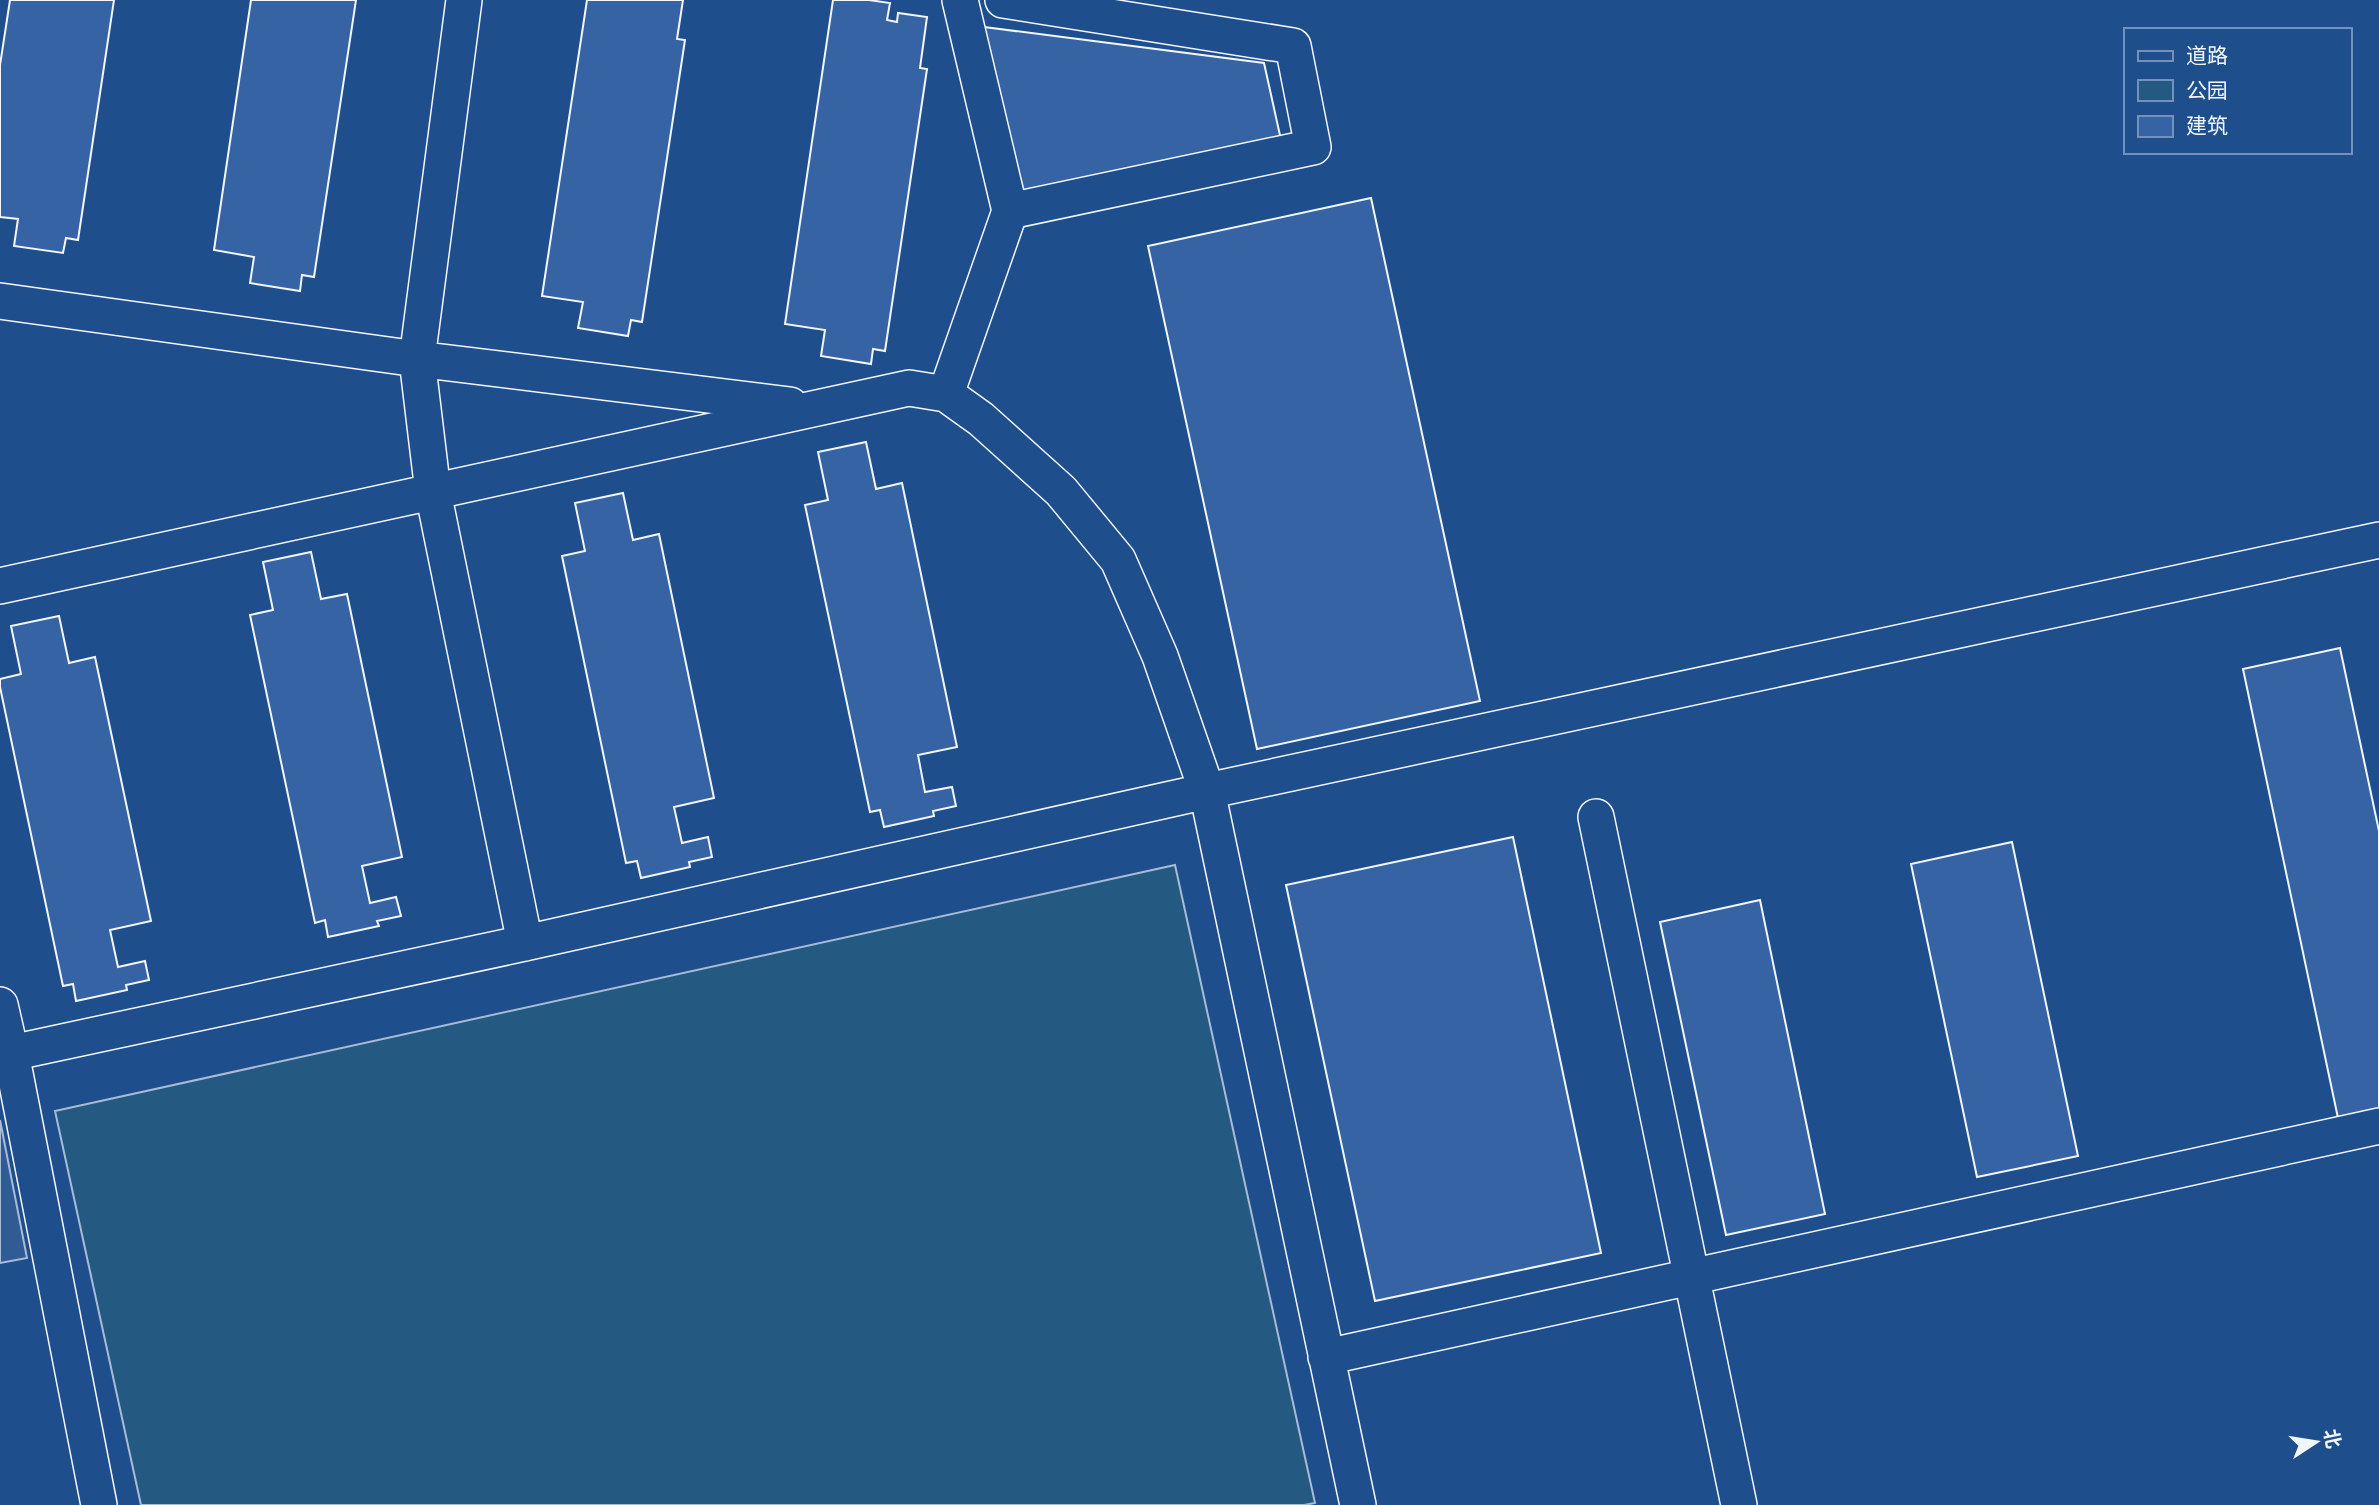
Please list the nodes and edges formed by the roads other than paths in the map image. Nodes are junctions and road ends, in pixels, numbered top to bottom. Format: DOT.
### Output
graph roads {
  1 [pos="464,0"];
  2 [pos="960,0"];
  3 [pos="1003,0"];
  4 [pos="1010,211"];
  5 [pos="0,301"];
  6 [pos="417,359"];
  7 [pos="946,394"];
  8 [pos="818,408"];
  9 [pos="433,492"];
  10 [pos="2379,540"];
  11 [pos="0,586"];
  12 [pos="1207,792"];
  13 [pos="1596,817"];
  14 [pos="525,943"];
  15 [pos="0,1005"];
  16 [pos="5,1054"];
  17 [pos="2379,1126"];
  18 [pos="1692,1277"];
  19 [pos="1326,1357"];
  20 [pos="99,1505"];
  21 [pos="1358,1505"];
  22 [pos="1740,1505"];
  1 -- 6 [label="street"];
  2 -- 4 [label="street"];
  3 -- 4 [label="street"];
  4 -- 7 [label="street"];
  5 -- 6 [label="street"];
  6 -- 8 [label="street"];
  6 -- 9 [label="street"];
  7 -- 8 [label="street"];
  7 -- 12 [label="street"];
  8 -- 9 [label="street"];
  9 -- 11 [label="street"];
  9 -- 14 [label="street"];
  10 -- 12 [label="street"];
  12 -- 14 [label="street"];
  12 -- 19 [label="street"];
  13 -- 18 [label="street"];
  14 -- 16 [label="street"];
  15 -- 16 [label="street"];
  16 -- 20 [label="street"];
  17 -- 18 [label="street"];
  18 -- 19 [label="street"];
  18 -- 22 [label="street"];
  19 -- 21 [label="street"];
}
